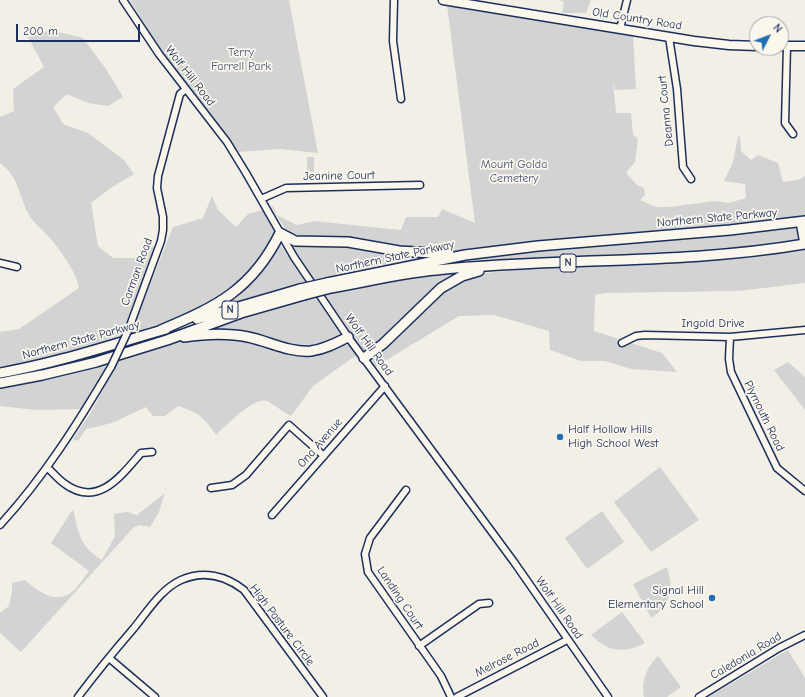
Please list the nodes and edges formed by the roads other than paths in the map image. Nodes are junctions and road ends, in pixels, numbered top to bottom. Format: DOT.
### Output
graph roads {
  1 [pos="123,0"];
  2 [pos="394,0"];
  3 [pos="443,0"];
  4 [pos="627,0"];
  5 [pos="620,29"];
  6 [pos="670,37"];
  7 [pos="749,46"];
  8 [pos="789,46"];
  9 [pos="805,46"];
  10 [pos="784,56"];
  11 [pos="186,89"];
  12 [pos="401,99"];
  13 [pos="793,134"];
  14 [pos="691,179"];
  15 [pos="420,185"];
  16 [pos="262,199"];
  17 [pos="803,221"];
  18 [pos="280,233"];
  19 [pos="304,242"];
  20 [pos="805,244"];
  21 [pos="288,248"];
  22 [pos="465,255"];
  23 [pos="0,263"];
  24 [pos="494,266"];
  25 [pos="17,267"];
  26 [pos="329,286"];
  27 [pos="302,292"];
  28 [pos="161,330"];
  29 [pos="805,330"];
  30 [pos="348,337"];
  31 [pos="730,337"];
  32 [pos="167,340"];
  33 [pos="622,343"];
  34 [pos="364,358"];
  35 [pos="0,373"];
  36 [pos="0,383"];
  37 [pos="385,386"];
  38 [pos="152,452"];
  39 [pos="324,456"];
  40 [pos="47,467"];
  41 [pos="211,488"];
  42 [pos="406,490"];
  43 [pos="805,491"];
  44 [pos="272,515"];
  45 [pos="0,525"];
  46 [pos="489,603"];
  47 [pos="805,635"];
  48 [pos="567,640"];
  49 [pos="419,646"];
  50 [pos="109,658"];
  51 [pos="78,697"];
  52 [pos="155,697"];
  53 [pos="323,697"];
  54 [pos="451,697"];
  55 [pos="457,697"];
  56 [pos="608,697"];
  57 [pos="699,697"];
  1 -- 11 [label="street, Wolf Hill Road"];
  2 -- 12 [label="street"];
  3 -- 5 [label="main road, Old Country Road"];
  4 -- 5 [label="street"];
  5 -- 6 [label="main road, Old Country Road"];
  6 -- 7 [label="main road, Old Country Road"];
  6 -- 14 [label="street, Deanna Court"];
  8 -- 9 [label="main road"];
  10 -- 13 [label="street"];
  11 -- 16 [label="street, Wolf Hill Road"];
  11 -- 40 [label="street, Carman Road, bridge"];
  15 -- 16 [label="street, Jeanine Court"];
  16 -- 18 [label="street, Wolf Hill Road"];
  17 -- 20 [label="highway"];
  17 -- 22 [label="highway, Northern State Parkway / N"];
  18 -- 19 [label="highway"];
  18 -- 21 [label="street, Wolf Hill Road"];
  18 -- 28 [label="highway"];
  19 -- 21 [label="highway"];
  19 -- 22 [label="highway"];
  20 -- 24 [label="highway, Northern State Parkway / N"];
  21 -- 30 [label="street, Wolf Hill Road"];
  22 -- 26 [label="highway, Northern State Parkway / N"];
  23 -- 25 [label="street"];
  24 -- 26 [label="highway, Northern State Parkway / N"];
  24 -- 34 [label="highway"];
  26 -- 27 [label="highway, Northern State Parkway / N, bridge"];
  27 -- 28 [label="highway, Northern State Parkway / N"];
  27 -- 32 [label="highway, Northern State Parkway / N"];
  28 -- 35 [label="highway, Northern State Parkway / N"];
  29 -- 31 [label="street, Ingold Drive"];
  30 -- 32 [label="highway"];
  30 -- 34 [label="street, Wolf Hill Road"];
  31 -- 33 [label="street, Ingold Drive"];
  31 -- 43 [label="street, Plymouth Road"];
  32 -- 36 [label="highway, Northern State Parkway / N"];
  34 -- 37 [label="street, Wolf Hill Road"];
  37 -- 39 [label="street, Ona Avenue"];
  37 -- 48 [label="street, Wolf Hill Road"];
  38 -- 40 [label="street"];
  39 -- 41 [label="street"];
  39 -- 44 [label="street, Ona Avenue"];
  40 -- 45 [label="street, Carman Road"];
  42 -- 49 [label="street, Landing Court"];
  46 -- 49 [label="street"];
  47 -- 57 [label="street, Caledonia Road"];
  48 -- 55 [label="street, Melrose Road"];
  48 -- 56 [label="street, Wolf Hill Road"];
  49 -- 54 [label="street, Landing Court"];
  50 -- 51 [label="street, High Pasture Circle"];
  50 -- 52 [label="street"];
  50 -- 53 [label="street, High Pasture Circle"];
}
